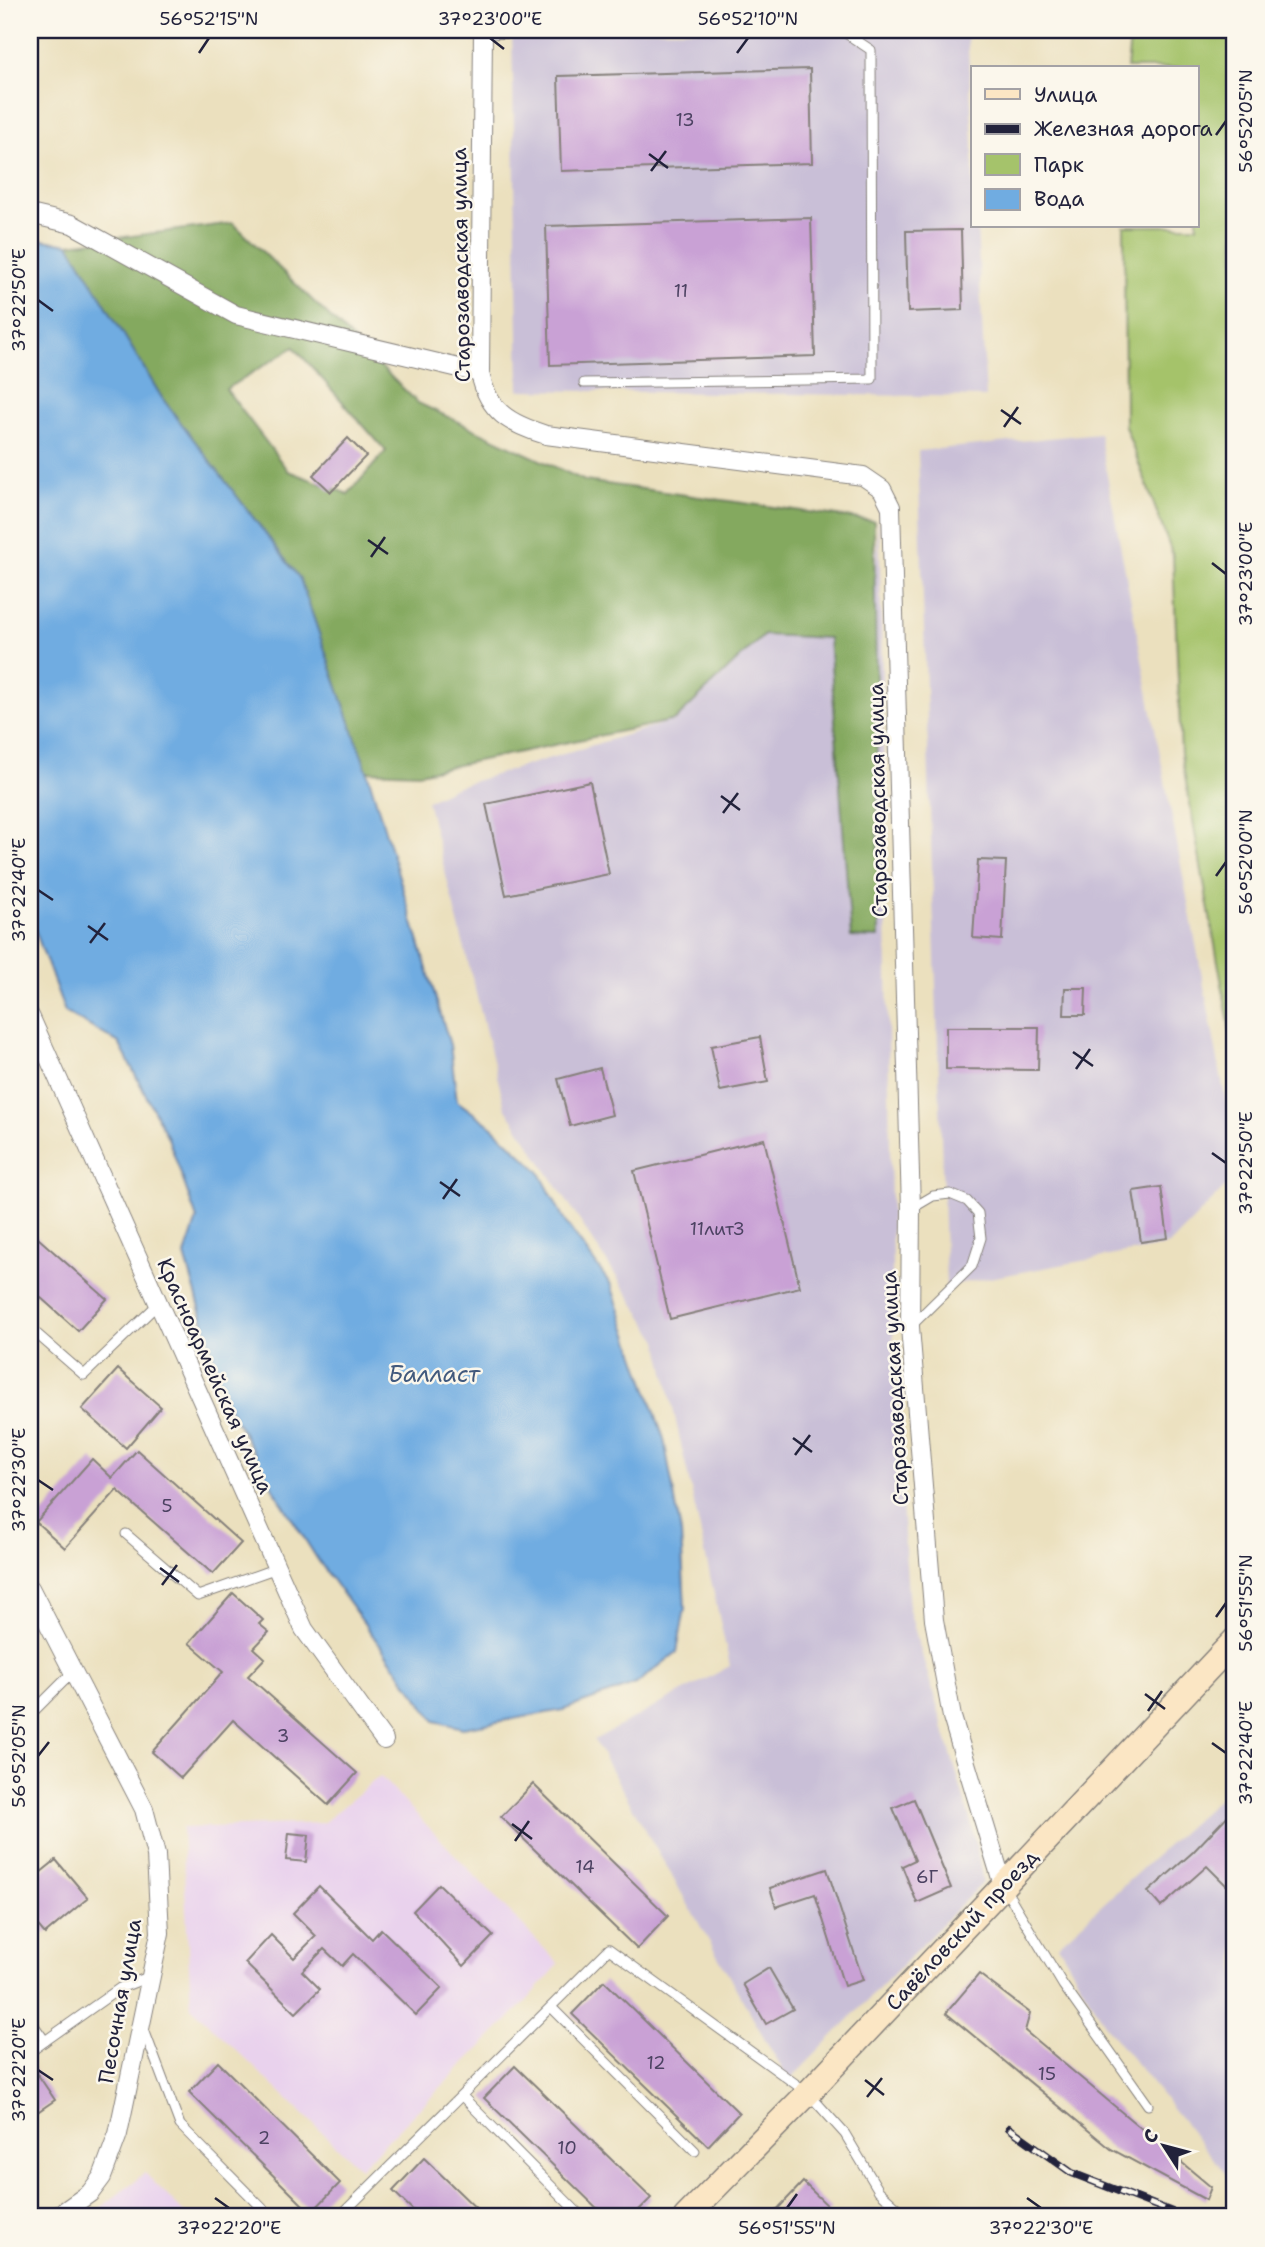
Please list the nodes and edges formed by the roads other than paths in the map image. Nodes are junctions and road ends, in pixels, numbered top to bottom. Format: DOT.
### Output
graph roads {
  1 [pos="612,30"];
  2 [pos="841,30"];
  3 [pos="483,32"];
  4 [pos="30,214"];
  5 [pos="480,373"];
  6 [pos="584,383"];
  7 [pos="30,1016"];
  8 [pos="911,1209"];
  9 [pos="158,1304"];
  10 [pos="910,1327"];
  11 [pos="30,1328"];
  12 [pos="126,1534"];
  13 [pos="277,1568"];
  14 [pos="30,1588"];
  15 [pos="1235,1640"];
  16 [pos="73,1672"];
  17 [pos="30,1715"];
  18 [pos="384,1740"];
  19 [pos="1003,1885"];
  20 [pos="151,1976"];
  21 [pos="551,2007"];
  22 [pos="30,2020"];
  23 [pos="142,2022"];
  24 [pos="45,2042"];
  25 [pos="30,2052"];
  26 [pos="808,2094"];
  27 [pos="461,2096"];
  28 [pos="1148,2105"];
  29 [pos="695,2151"];
  30 [pos="56,2217"];
  31 [pos="271,2217"];
  32 [pos="340,2217"];
  33 [pos="582,2217"];
  34 [pos="686,2217"];
  35 [pos="908,2217"];
  1 -- 3 [label="lane"];
  2 -- 6 [label="lane"];
  3 -- 5 [label="street, Старозаводская улица"];
  4 -- 5 [label="street"];
  5 -- 8 [label="street, Старозаводская улица"];
  7 -- 9 [label="street, Красноармейская улица"];
  8 -- 10 [label="street, Старозаводская улица"];
  8 -- 10 [label="lane"];
  9 -- 11 [label="lane"];
  9 -- 13 [label="street, Красноармейская улица"];
  10 -- 19 [label="street, Старозаводская улица"];
  12 -- 13 [label="lane"];
  13 -- 18 [label="street, Красноармейская улица"];
  14 -- 16 [label="street, Песочная улица"];
  15 -- 19 [label="main road, Савёловский проезд"];
  16 -- 17 [label="lane"];
  16 -- 20 [label="street, Песочная улица"];
  19 -- 26 [label="main road, Савёловский проезд"];
  19 -- 28 [label="lane"];
  20 -- 23 [label="street, Песочная улица"];
  20 -- 24 [label="lane"];
  21 -- 26 [label="lane"];
  21 -- 27 [label="lane"];
  21 -- 29 [label="lane"];
  22 -- 24 [label="lane"];
  23 -- 30 [label="street, Песочная улица"];
  23 -- 31 [label="lane"];
  24 -- 25 [label="lane"];
  26 -- 34 [label="main road, Савёловский проезд"];
  26 -- 35 [label="lane"];
  27 -- 32 [label="lane"];
  27 -- 33 [label="lane"];
}
